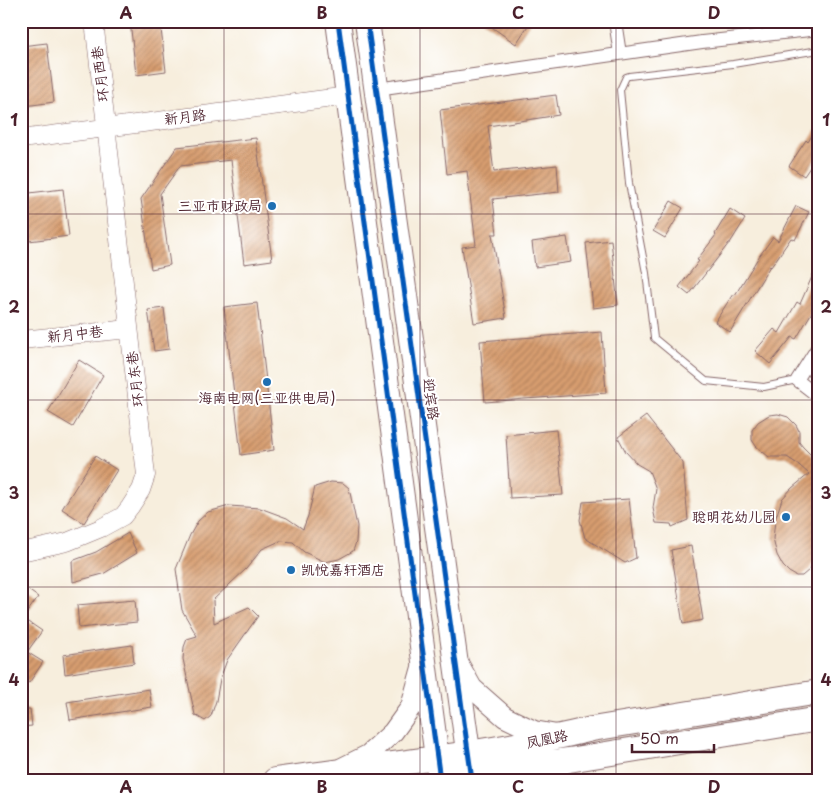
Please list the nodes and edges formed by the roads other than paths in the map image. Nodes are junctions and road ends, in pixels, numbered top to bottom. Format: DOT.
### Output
graph roads {
  1 [pos="94,21"];
  2 [pos="338,21"];
  3 [pos="368,21"];
  4 [pos="615,21"];
  5 [pos="819,30"];
  6 [pos="819,50"];
  7 [pos="620,54"];
  8 [pos="377,89"];
  9 [pos="348,96"];
  10 [pos="106,128"];
  11 [pos="21,139"];
  12 [pos="129,329"];
  13 [pos="21,340"];
  14 [pos="819,345"];
  15 [pos="797,380"];
  16 [pos="819,397"];
  17 [pos="21,552"];
  18 [pos="455,657"];
  19 [pos="424,660"];
  20 [pos="819,692"];
  21 [pos="819,719"];
  22 [pos="564,736"];
  23 [pos="570,760"];
  24 [pos="470,769"];
  25 [pos="337,771"];
  26 [pos="437,774"];
  27 [pos="275,780"];
  28 [pos="538,780"];
  1 -- 10 [label="street, 环月西巷"];
  2 -- 9 [label="highway"];
  3 -- 8 [label="highway, 迎宾路"];
  4 -- 7 [label="street"];
  5 -- 7 [label="street"];
  6 -- 15 [label="lane"];
  7 -- 8 [label="street"];
  8 -- 18 [label="highway, 迎宾路"];
  9 -- 10 [label="street, 新月路"];
  9 -- 19 [label="highway"];
  10 -- 11 [label="street, 新月路"];
  10 -- 12 [label="street, 环月东巷"];
  12 -- 13 [label="street, 新月中巷"];
  12 -- 17 [label="street, 环月东巷"];
  14 -- 15 [label="street"];
  15 -- 16 [label="street"];
  18 -- 22 [label="main road"];
  18 -- 24 [label="highway, 迎宾路"];
  19 -- 25 [label="main road"];
  19 -- 26 [label="highway"];
  20 -- 22 [label="highway, 凤凰路"];
  21 -- 23 [label="highway, 凤凰路"];
  22 -- 24 [label="highway, 凤凰路"];
  23 -- 24 [label="highway, 凤凰路"];
  23 -- 28 [label="main road"];
  24 -- 26 [label="highway, 凤凰路"];
  25 -- 26 [label="highway, 凤凰路"];
  25 -- 27 [label="highway, 凤凰路"];
}
